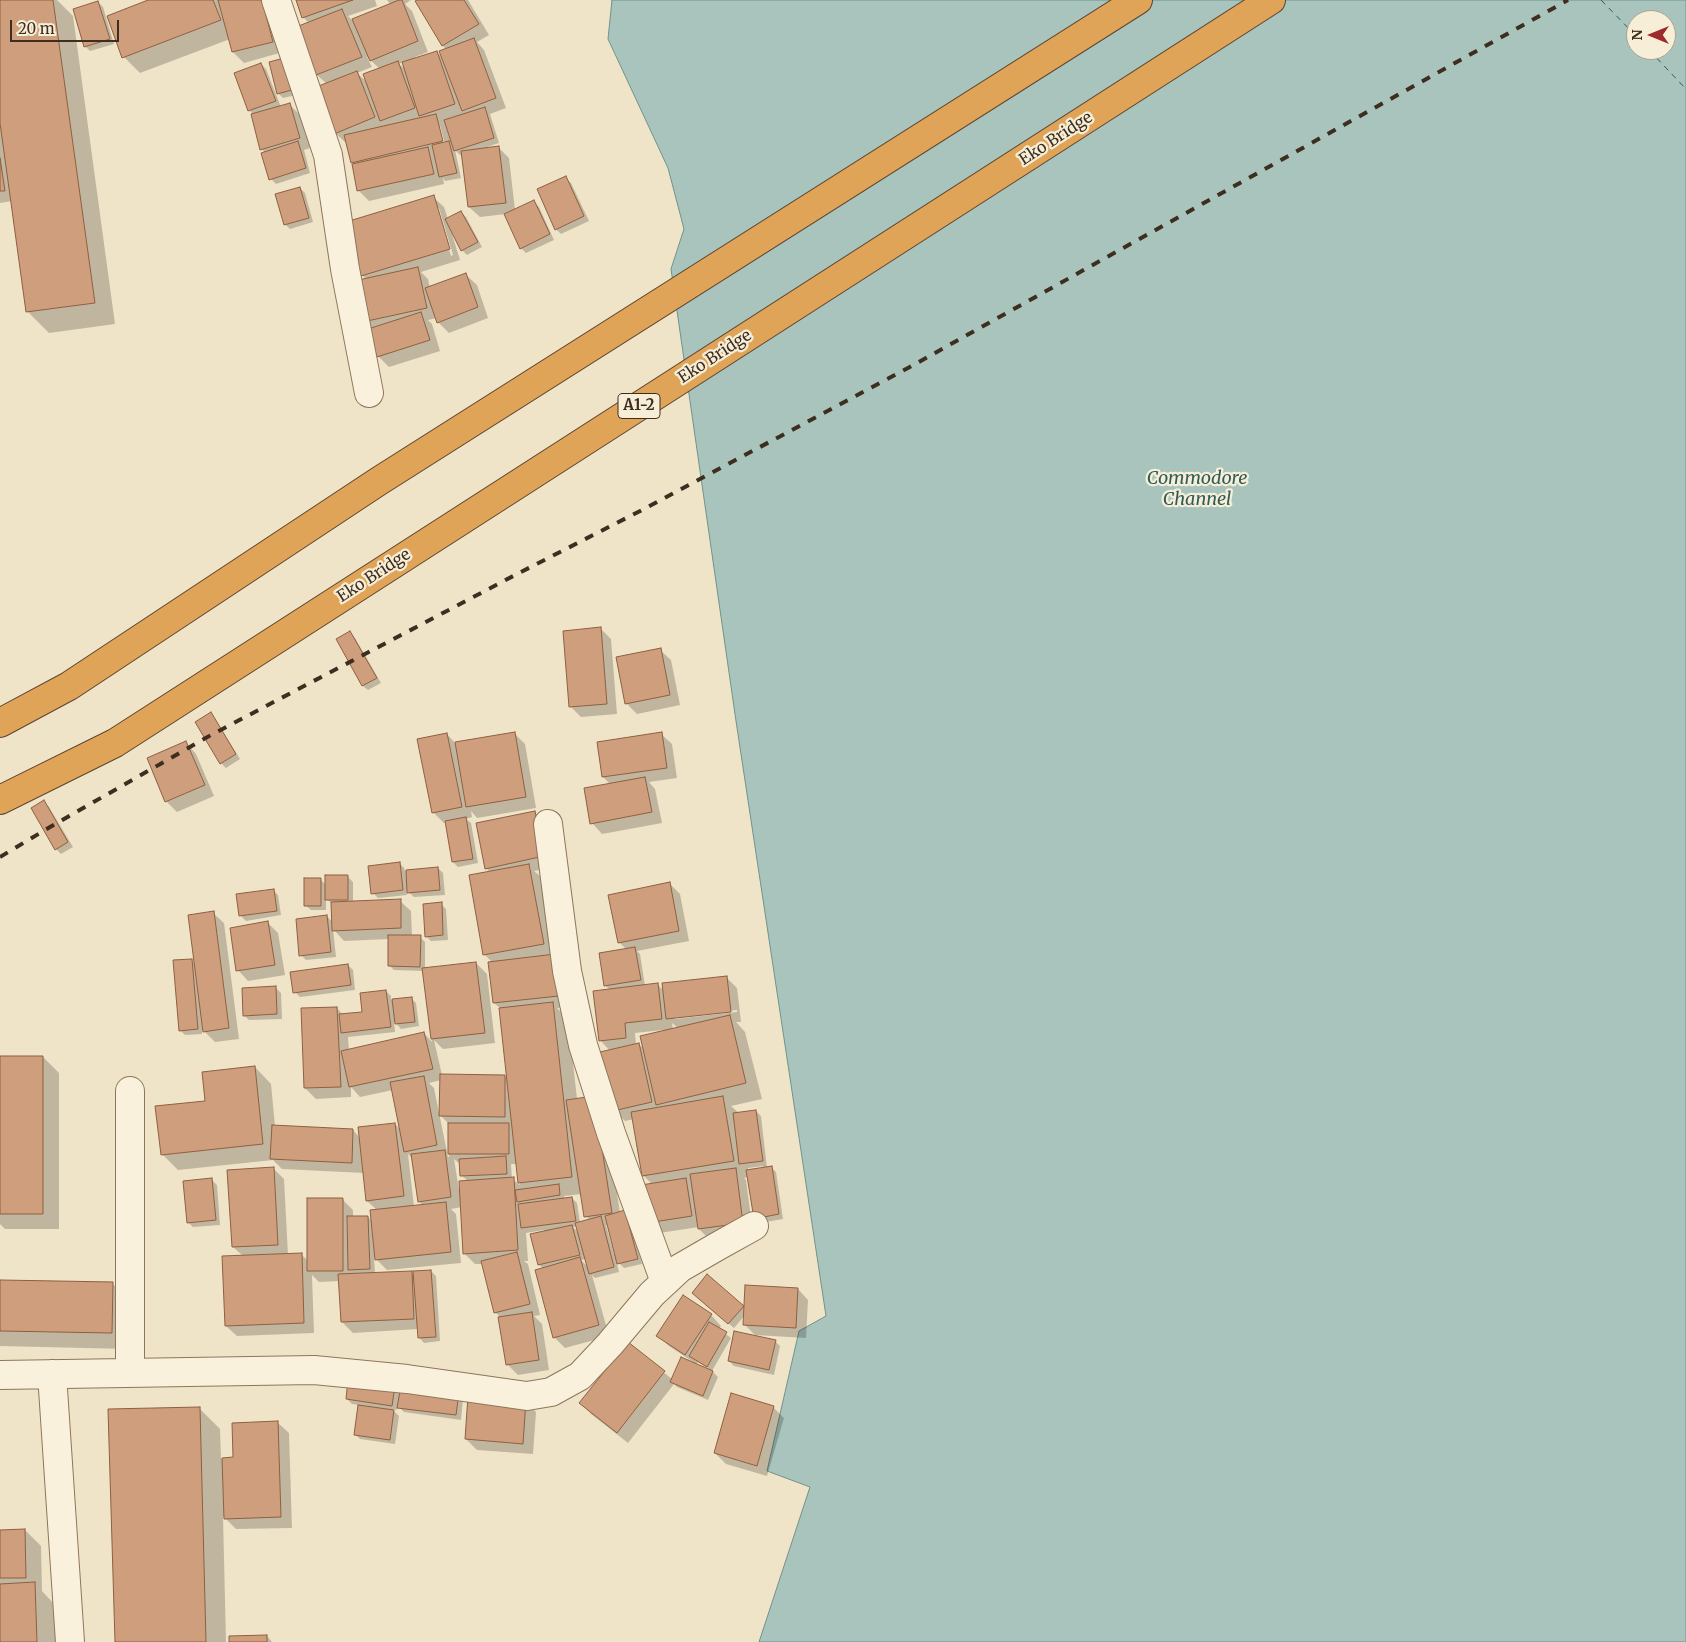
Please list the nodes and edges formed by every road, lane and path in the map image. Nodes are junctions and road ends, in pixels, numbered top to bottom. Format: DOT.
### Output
graph roads {
  1 [pos="276,0"];
  2 [pos="1138,0"];
  3 [pos="1271,0"];
  4 [pos="369,393"];
  5 [pos="0,724"];
  6 [pos="0,800"];
  7 [pos="548,824"];
  8 [pos="130,1091"];
  9 [pos="754,1226"];
  10 [pos="665,1282"];
  11 [pos="130,1373"];
  12 [pos="52,1374"];
  13 [pos="0,1375"];
  14 [pos="547,1375"];
  15 [pos="492,1392"];
  16 [pos="70,1642"];
  1 -- 4 [label="street"];
  2 -- 5 [label="highway"];
  3 -- 6 [label="highway, Eko Bridge / A1-2"];
  7 -- 10 [label="street"];
  8 -- 11 [label="street"];
  9 -- 10 [label="street"];
  10 -- 15 [label="street"];
  11 -- 12 [label="street"];
  11 -- 15 [label="street"];
  12 -- 13 [label="street"];
  12 -- 16 [label="street"];
  14 -- 15 [label="street"];
}
